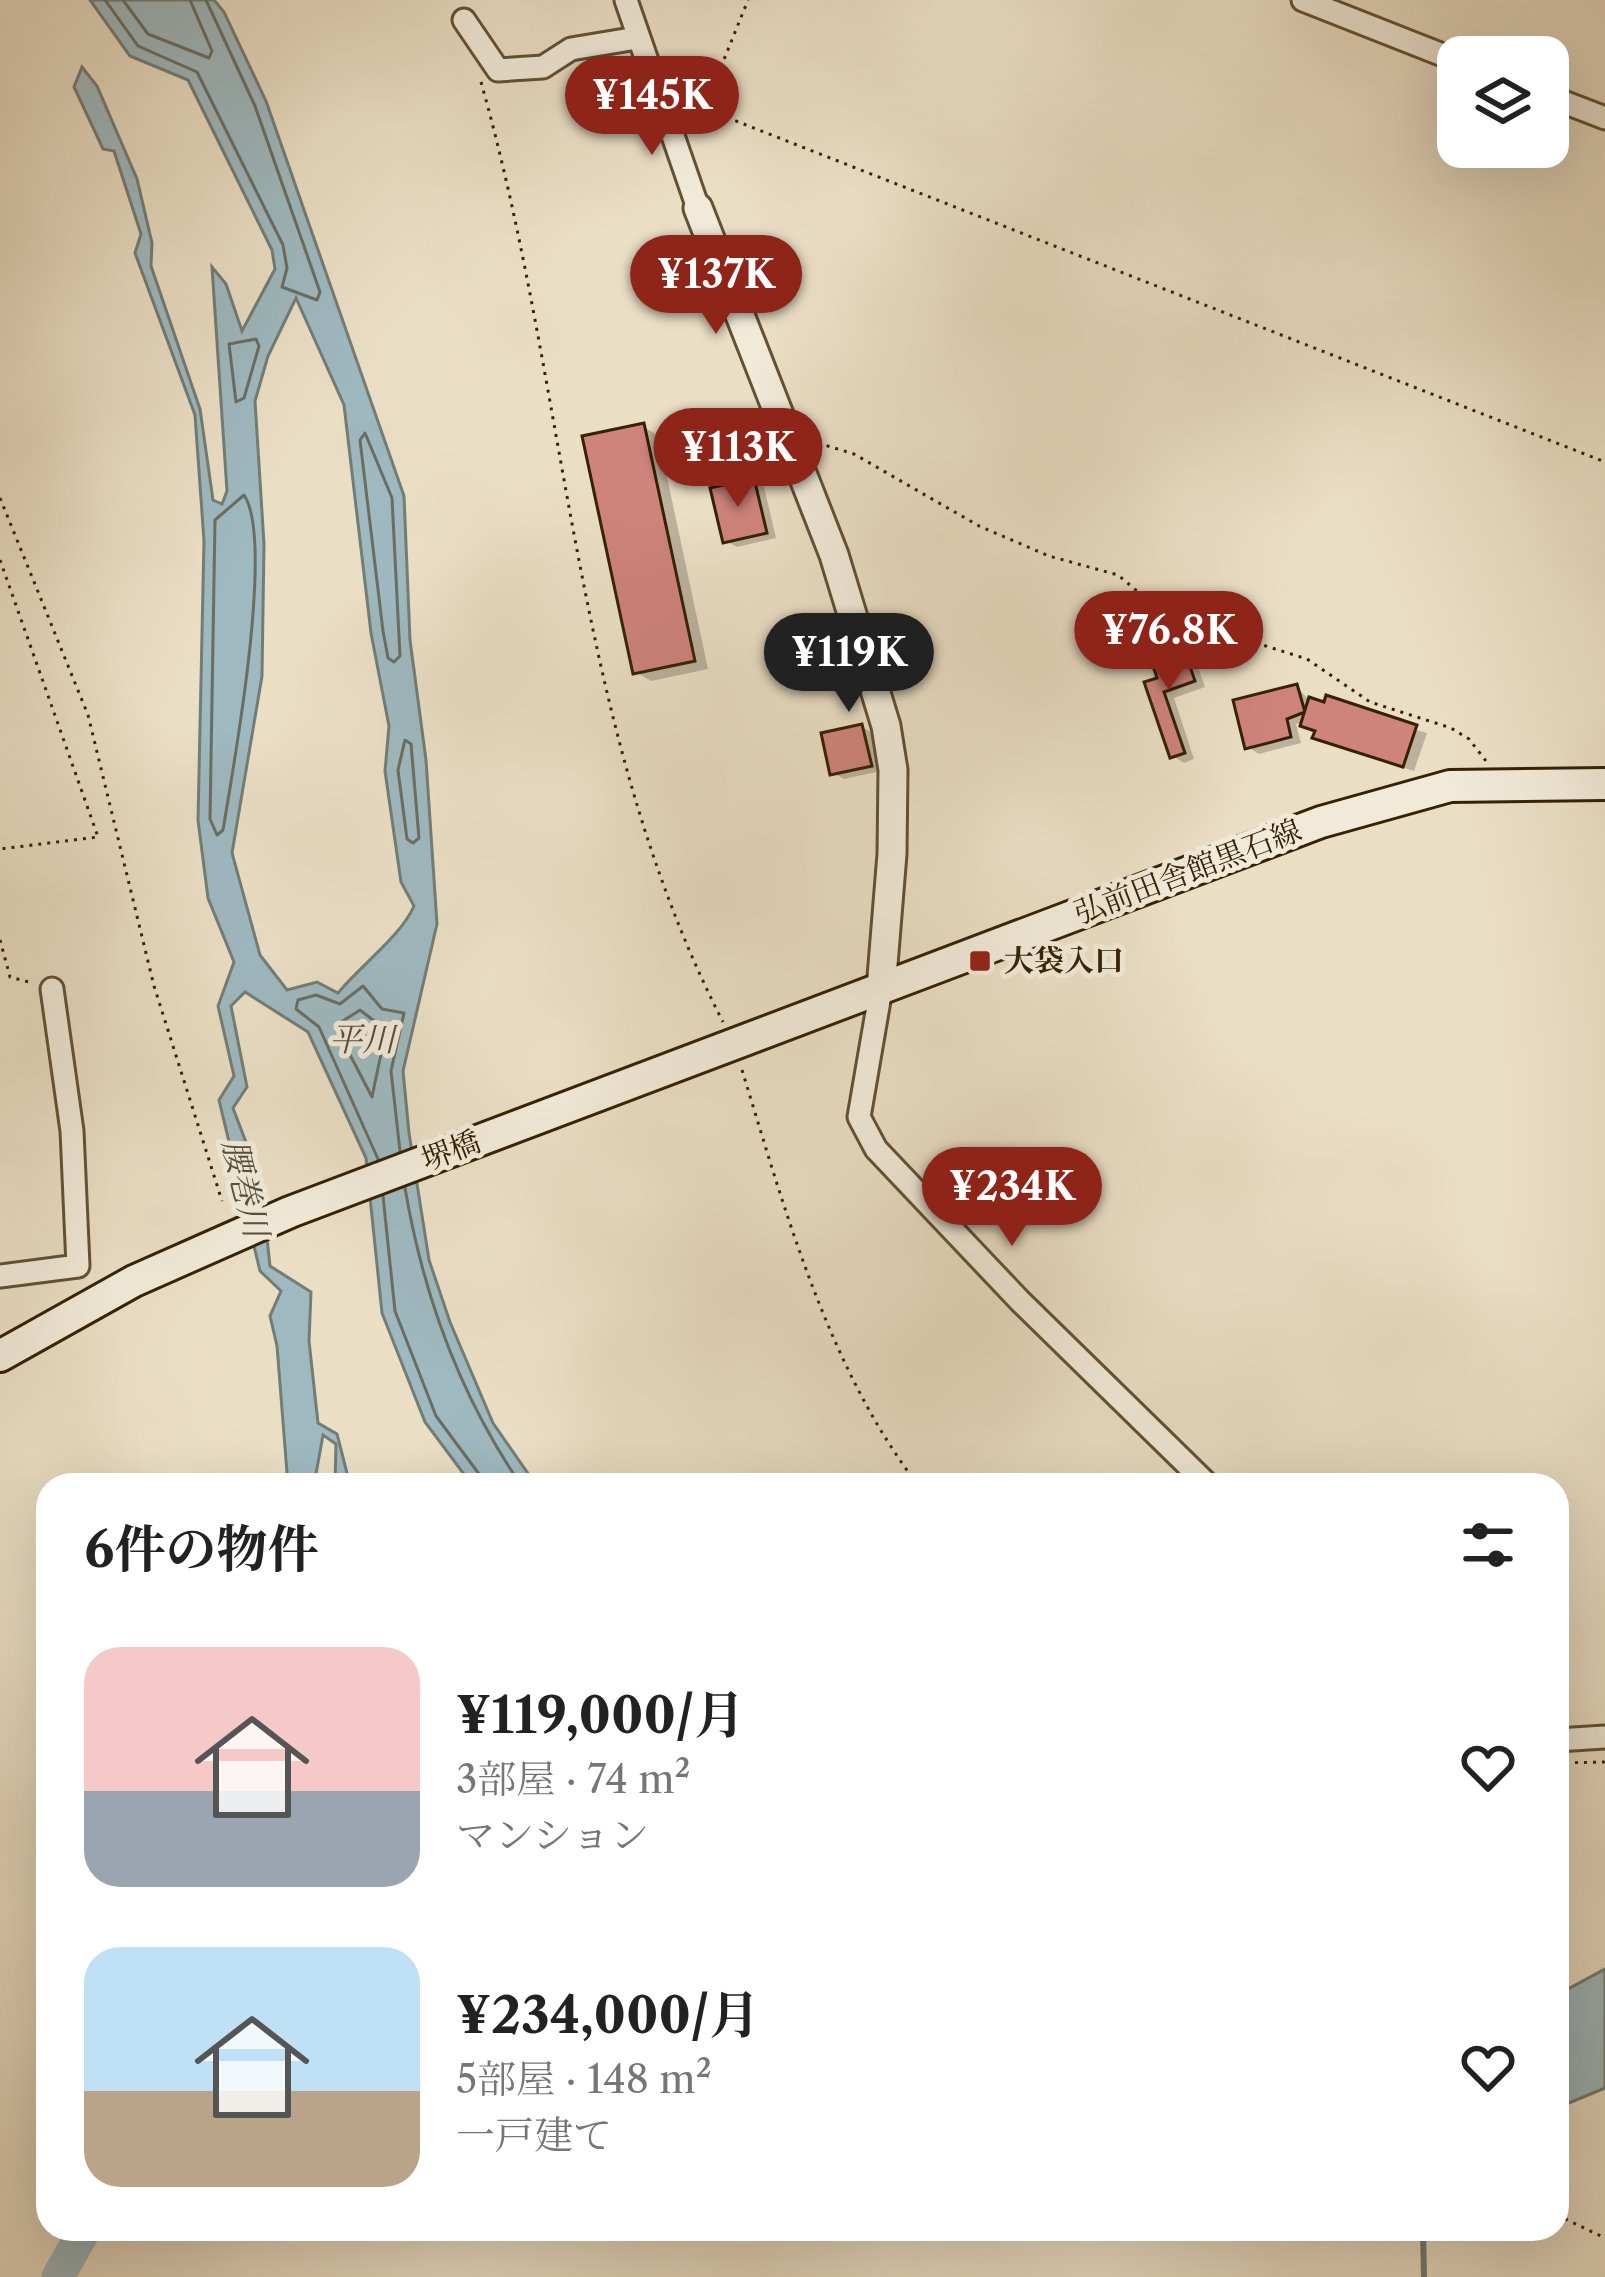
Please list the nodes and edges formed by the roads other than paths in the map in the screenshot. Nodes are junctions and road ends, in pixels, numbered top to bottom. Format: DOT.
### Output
graph roads {
  1 [pos="626,0"];
  2 [pos="1303,0"];
  3 [pos="464,20"];
  4 [pos="637,38"];
  5 [pos="1437,53"];
  6 [pos="1569,104"];
  7 [pos="1605,118"];
  8 [pos="698,208"];
  9 [pos="1605,784"];
  10 [pos="52,989"];
  11 [pos="881,989"];
  12 [pos="725,1047"];
  13 [pos="0,1276"];
  14 [pos="0,1356"];
  15 [pos="1196,1473"];
  16 [pos="1605,1737"];
  17 [pos="1569,1740"];
  1 -- 4 [label="street"];
  2 -- 5 [label="street"];
  3 -- 4 [label="street"];
  4 -- 8 [label="street"];
  6 -- 7 [label="street"];
  8 -- 11 [label="street"];
  9 -- 11 [label="main road, 弘前田舎館黒石線"];
  10 -- 13 [label="street"];
  11 -- 12 [label="main road, 弘前田舎館黒石線"];
  11 -- 15 [label="street"];
  12 -- 14 [label="main road, 堺橋"];
  16 -- 17 [label="street"];
}
